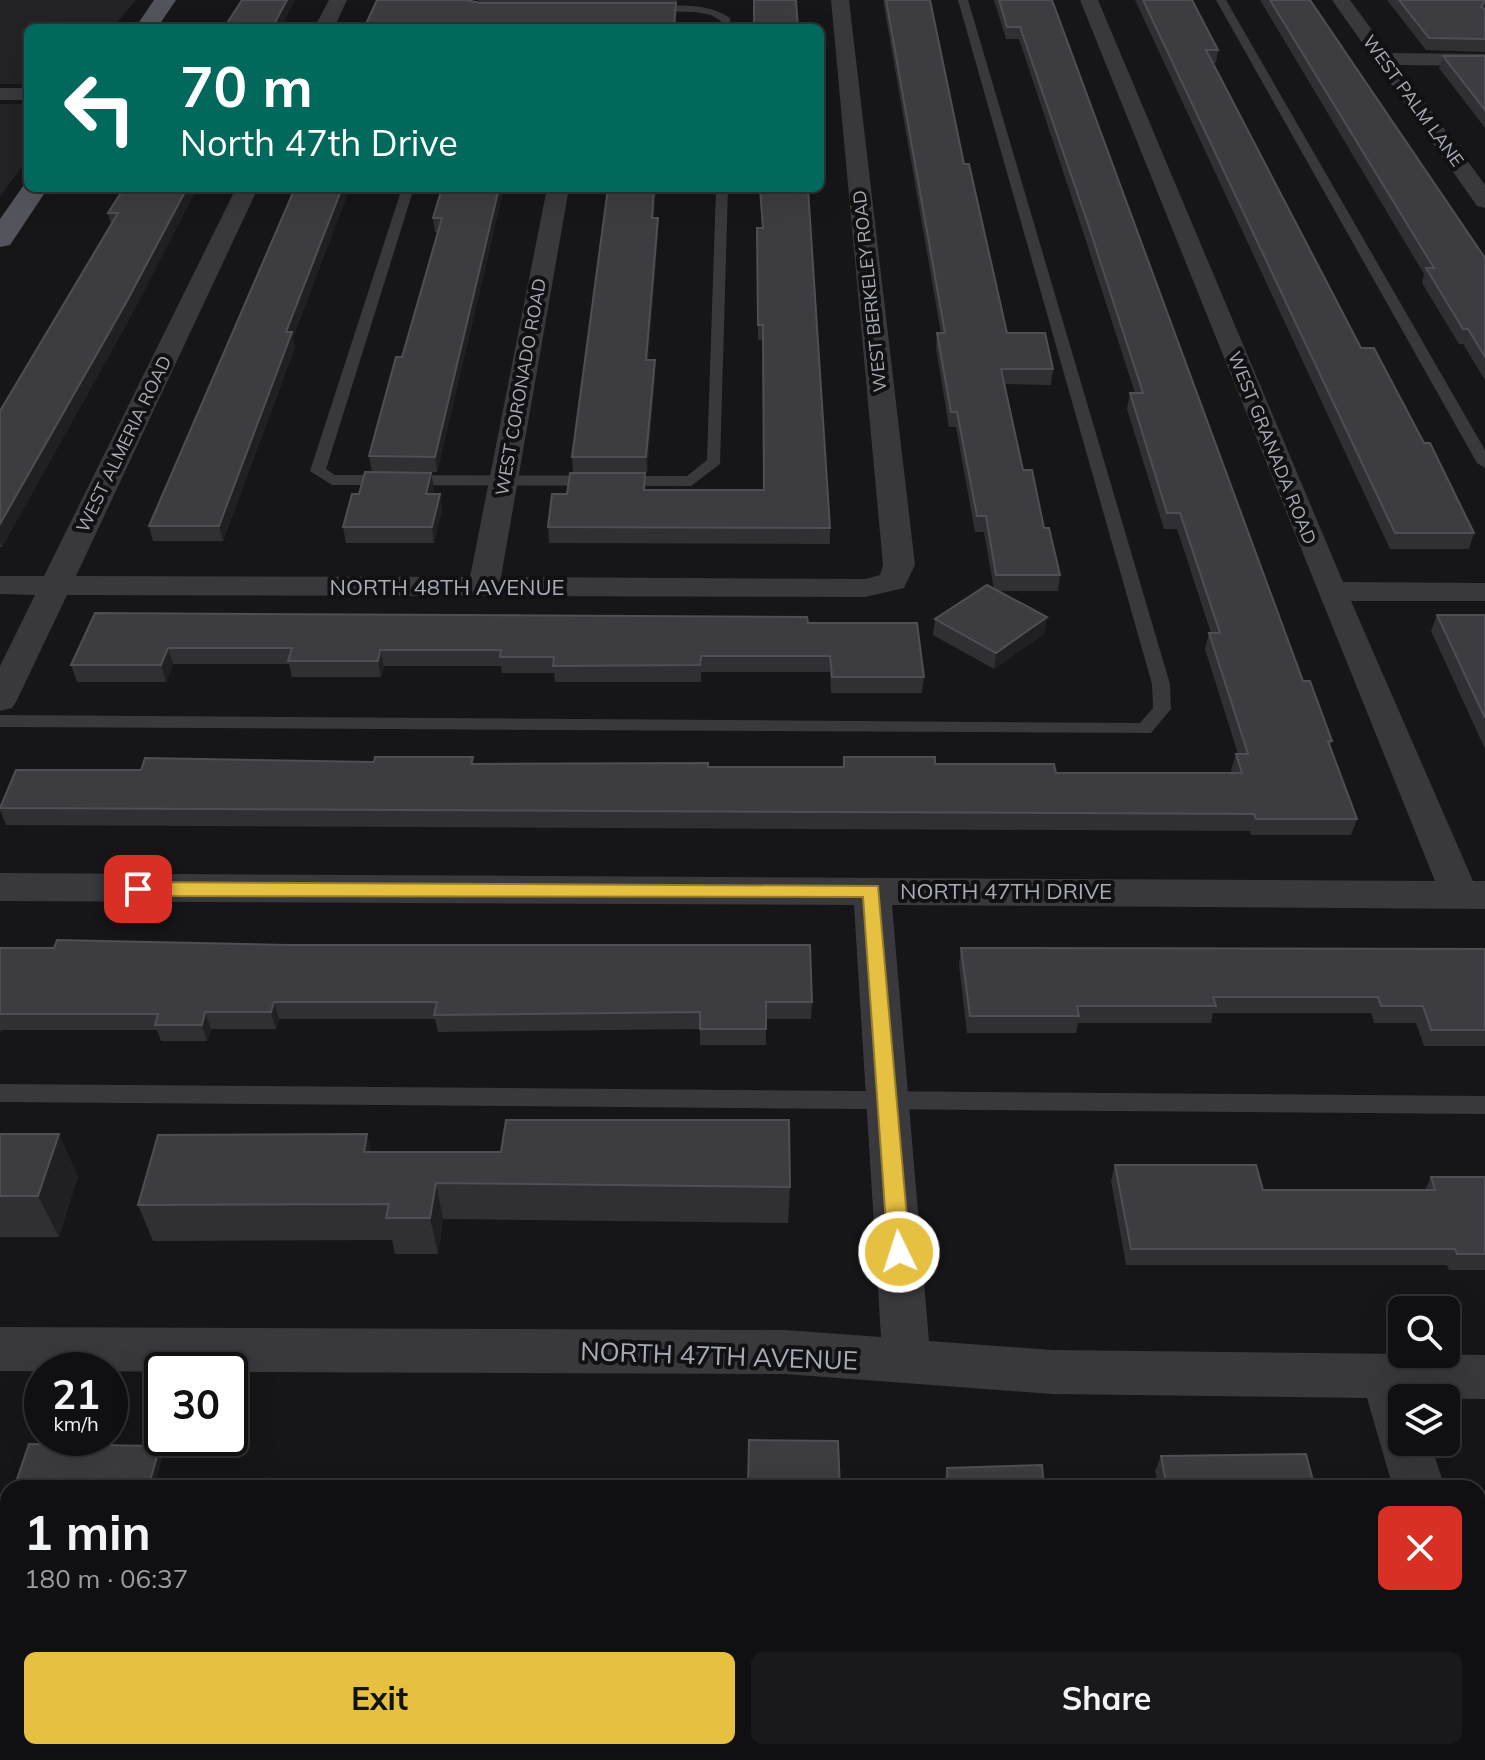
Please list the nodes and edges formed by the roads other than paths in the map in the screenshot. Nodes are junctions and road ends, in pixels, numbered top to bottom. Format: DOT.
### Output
graph roads {
  1 [pos="165,0"];
  2 [pos="338,0"];
  3 [pos="840,0"];
  4 [pos="963,0"];
  5 [pos="1089,0"];
  6 [pos="1221,0"];
  7 [pos="1341,0"];
  8 [pos="634,9"];
  9 [pos="149,24"];
  10 [pos="326,24"];
  11 [pos="726,24"];
  12 [pos="1384,59"];
  13 [pos="1485,60"];
  14 [pos="0,94"];
  15 [pos="24,94"];
  16 [pos="32,192"];
  17 [pos="245,192"];
  18 [pos="407,192"];
  19 [pos="557,192"];
  20 [pos="722,192"];
  21 [pos="1485,201"];
  22 [pos="0,239"];
  23 [pos="1485,463"];
  24 [pos="504,481"];
  25 [pos="893,581"];
  26 [pos="0,585"];
  27 [pos="57,585"];
  28 [pos="484,587"];
  29 [pos="1331,591"];
  30 [pos="1485,592"];
  31 [pos="0,700"];
  32 [pos="0,721"];
  33 [pos="0,887"];
  34 [pos="872,890"];
  35 [pos="1472,895"];
  36 [pos="0,1093"];
  37 [pos="888,1101"];
  38 [pos="1485,1105"];
  39 [pos="0,1349"];
  40 [pos="907,1363"];
  41 [pos="1386,1377"];
  42 [pos="1485,1377"];
  43 [pos="1388,1384"];
  44 [pos="1409,1456"];
  45 [pos="1417,1480"];
  1 -- 9 [label="main road"];
  2 -- 10 [label="street"];
  3 -- 25 [label="street, WEST BERKELEY ROAD"];
  4 -- 32 [label="lane"];
  5 -- 29 [label="street, WEST GRANADA ROAD"];
  6 -- 23 [label="lane"];
  7 -- 12 [label="street, WEST PALM LANE"];
  8 -- 11 [label="lane"];
  12 -- 13 [label="street"];
  12 -- 21 [label="street, WEST PALM LANE"];
  14 -- 15 [label="street"];
  16 -- 22 [label="main road"];
  17 -- 27 [label="street, WEST ALMERIA ROAD"];
  18 -- 24 [label="lane"];
  19 -- 24 [label="street, WEST CORONADO ROAD"];
  20 -- 24 [label="lane"];
  24 -- 28 [label="street, WEST CORONADO ROAD"];
  25 -- 28 [label="street, NORTH 48TH AVENUE"];
  26 -- 27 [label="street, NORTH 48TH AVENUE"];
  27 -- 28 [label="street, NORTH 48TH AVENUE"];
  27 -- 31 [label="street, WEST ALMERIA ROAD"];
  29 -- 30 [label="street"];
  29 -- 35 [label="street, WEST GRANADA ROAD"];
  33 -- 34 [label="street, NORTH 47TH DRIVE"];
  34 -- 35 [label="street, NORTH 47TH DRIVE"];
  34 -- 37 [label="street"];
  36 -- 37 [label="lane"];
  37 -- 38 [label="lane"];
  37 -- 40 [label="street"];
  39 -- 40 [label="street, NORTH 47TH AVENUE"];
  40 -- 41 [label="street, NORTH 47TH AVENUE"];
  41 -- 42 [label="street, NORTH 47TH AVENUE"];
  41 -- 43 [label="street"];
  44 -- 45 [label="street"];
}
